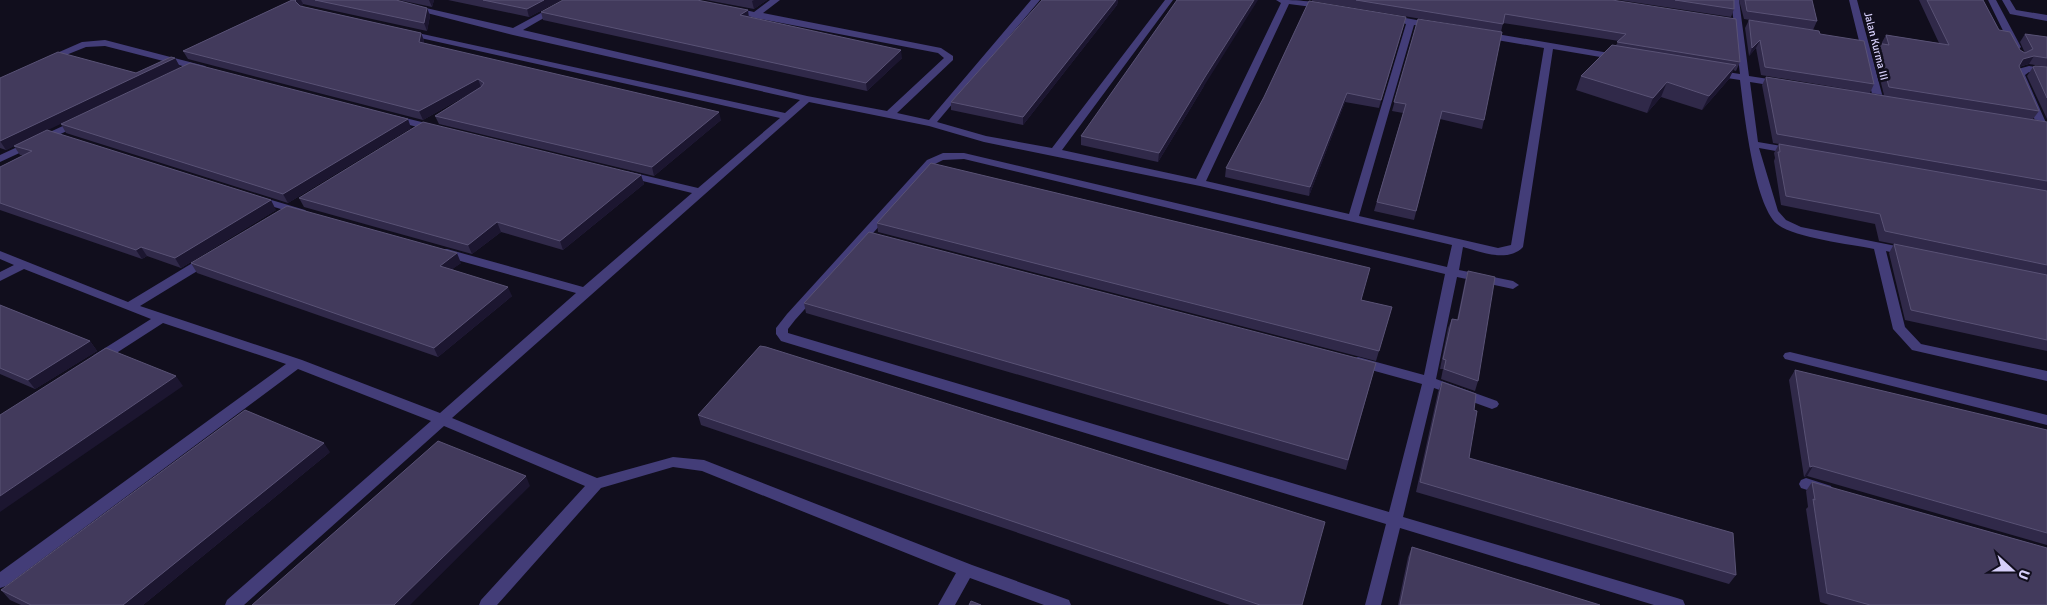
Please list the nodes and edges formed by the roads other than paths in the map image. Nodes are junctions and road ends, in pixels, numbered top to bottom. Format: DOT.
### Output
graph roads {
  1 [pos="380,0"];
  2 [pos="571,0"];
  3 [pos="776,0"];
  4 [pos="1036,0"];
  5 [pos="1169,0"];
  6 [pos="1284,0"];
  7 [pos="1735,0"];
  8 [pos="1853,0"];
  9 [pos="1992,0"];
  10 [pos="2006,0"];
  11 [pos="719,8"];
  12 [pos="1334,9"];
  13 [pos="755,15"];
  14 [pos="1382,17"];
  15 [pos="2047,18"];
  16 [pos="1411,22"];
  17 [pos="1439,27"];
  18 [pos="401,30"];
  19 [pos="513,32"];
  20 [pos="1476,33"];
  21 [pos="1549,46"];
  22 [pos="2021,57"];
  23 [pos="1628,59"];
  24 [pos="35,65"];
  25 [pos="193,66"];
  26 [pos="213,71"];
  27 [pos="1706,72"];
  28 [pos="2047,72"];
  29 [pos="176,75"];
  30 [pos="1745,78"];
  31 [pos="1792,86"];
  32 [pos="1878,98"];
  33 [pos="807,99"];
  34 [pos="890,114"];
  35 [pos="387,116"];
  36 [pos="441,116"];
  37 [pos="786,116"];
  38 [pos="88,117"];
  39 [pos="931,122"];
  40 [pos="426,126"];
  41 [pos="2041,126"];
  42 [pos="445,131"];
  43 [pos="53,134"];
  44 [pos="409,136"];
  45 [pos="984,139"];
  46 [pos="72,140"];
  47 [pos="1753,144"];
  48 [pos="1055,152"];
  49 [pos="1802,153"];
  50 [pos="964,156"];
  51 [pos="0,159"];
  52 [pos="614,172"];
  53 [pos="1200,182"];
  54 [pos="699,192"];
  55 [pos="243,194"];
  56 [pos="307,199"];
  57 [pos="290,209"];
  58 [pos="310,215"];
  59 [pos="1353,218"];
  60 [pos="274,220"];
  61 [pos="1458,244"];
  62 [pos="1879,246"];
  63 [pos="433,249"];
  64 [pos="222,251"];
  65 [pos="1917,254"];
  66 [pos="0,255"];
  67 [pos="24,264"];
  68 [pos="1451,272"];
  69 [pos="0,277"];
  70 [pos="1513,285"];
  71 [pos="585,292"];
  72 [pos="129,307"];
  73 [pos="162,318"];
  74 [pos="1790,356"];
  75 [pos="1343,358"];
  76 [pos="297,363"];
  77 [pos="89,364"];
  78 [pos="2047,376"];
  79 [pos="1429,381"];
  80 [pos="1492,404"];
  81 [pos="443,420"];
  82 [pos="2047,420"];
  83 [pos="596,484"];
  84 [pos="1806,484"];
  85 [pos="1843,495"];
  86 [pos="1393,520"];
  87 [pos="966,570"];
  88 [pos="0,581"];
  89 [pos="233,605"];
  90 [pos="487,605"];
  91 [pos="946,605"];
  92 [pos="1063,605"];
  93 [pos="1373,605"];
  94 [pos="1677,605"];
  1 -- 19 [label="street"];
  2 -- 19 [label="street"];
  3 -- 13 [label="street"];
  4 -- 39 [label="street"];
  5 -- 48 [label="street"];
  6 -- 12 [label="street"];
  6 -- 53 [label="street"];
  7 -- 30 [label="street"];
  8 -- 32 [label="street, Jalan Kurma III"];
  9 -- 22 [label="street"];
  10 -- 15 [label="street"];
  11 -- 13 [label="street"];
  13 -- 34 [label="street"];
  14 -- 16 [label="street"];
  16 -- 17 [label="street"];
  16 -- 59 [label="street"];
  18 -- 37 [label="street"];
  19 -- 33 [label="street"];
  20 -- 21 [label="street"];
  21 -- 23 [label="street"];
  21 -- 61 [label="street"];
  24 -- 25 [label="street"];
  25 -- 26 [label="street"];
  25 -- 29 [label="street"];
  27 -- 30 [label="street"];
  28 -- 41 [label="street"];
  30 -- 31 [label="street"];
  30 -- 47 [label="street"];
  33 -- 34 [label="street"];
  33 -- 37 [label="street"];
  34 -- 39 [label="street"];
  35 -- 40 [label="street"];
  36 -- 40 [label="street"];
  37 -- 54 [label="street"];
  38 -- 43 [label="street"];
  39 -- 45 [label="street"];
  40 -- 42 [label="street"];
  40 -- 44 [label="street"];
  43 -- 46 [label="street"];
  43 -- 51 [label="street"];
  45 -- 48 [label="street"];
  45 -- 50 [label="street"];
  47 -- 49 [label="street"];
  47 -- 62 [label="street"];
  48 -- 53 [label="street"];
  50 -- 68 [label="street"];
  50 -- 86 [label="street"];
  52 -- 54 [label="street"];
  53 -- 59 [label="street"];
  54 -- 71 [label="street"];
  55 -- 57 [label="street"];
  56 -- 57 [label="street"];
  57 -- 58 [label="street"];
  57 -- 60 [label="street"];
  59 -- 61 [label="street"];
  61 -- 68 [label="street"];
  62 -- 65 [label="street"];
  62 -- 78 [label="street"];
  63 -- 71 [label="street"];
  64 -- 72 [label="street"];
  66 -- 67 [label="street"];
  67 -- 69 [label="street"];
  67 -- 72 [label="street"];
  68 -- 70 [label="street"];
  68 -- 79 [label="street"];
  71 -- 81 [label="street"];
  72 -- 73 [label="street"];
  73 -- 76 [label="street"];
  73 -- 77 [label="street"];
  74 -- 82 [label="street"];
  75 -- 79 [label="street"];
  76 -- 81 [label="street"];
  76 -- 88 [label="street"];
  79 -- 80 [label="street"];
  79 -- 86 [label="street"];
  81 -- 83 [label="street"];
  81 -- 89 [label="street"];
  83 -- 87 [label="street"];
  83 -- 90 [label="street"];
  84 -- 85 [label="street"];
  86 -- 93 [label="street"];
  86 -- 94 [label="street"];
  87 -- 91 [label="street"];
  87 -- 92 [label="street"];
}
